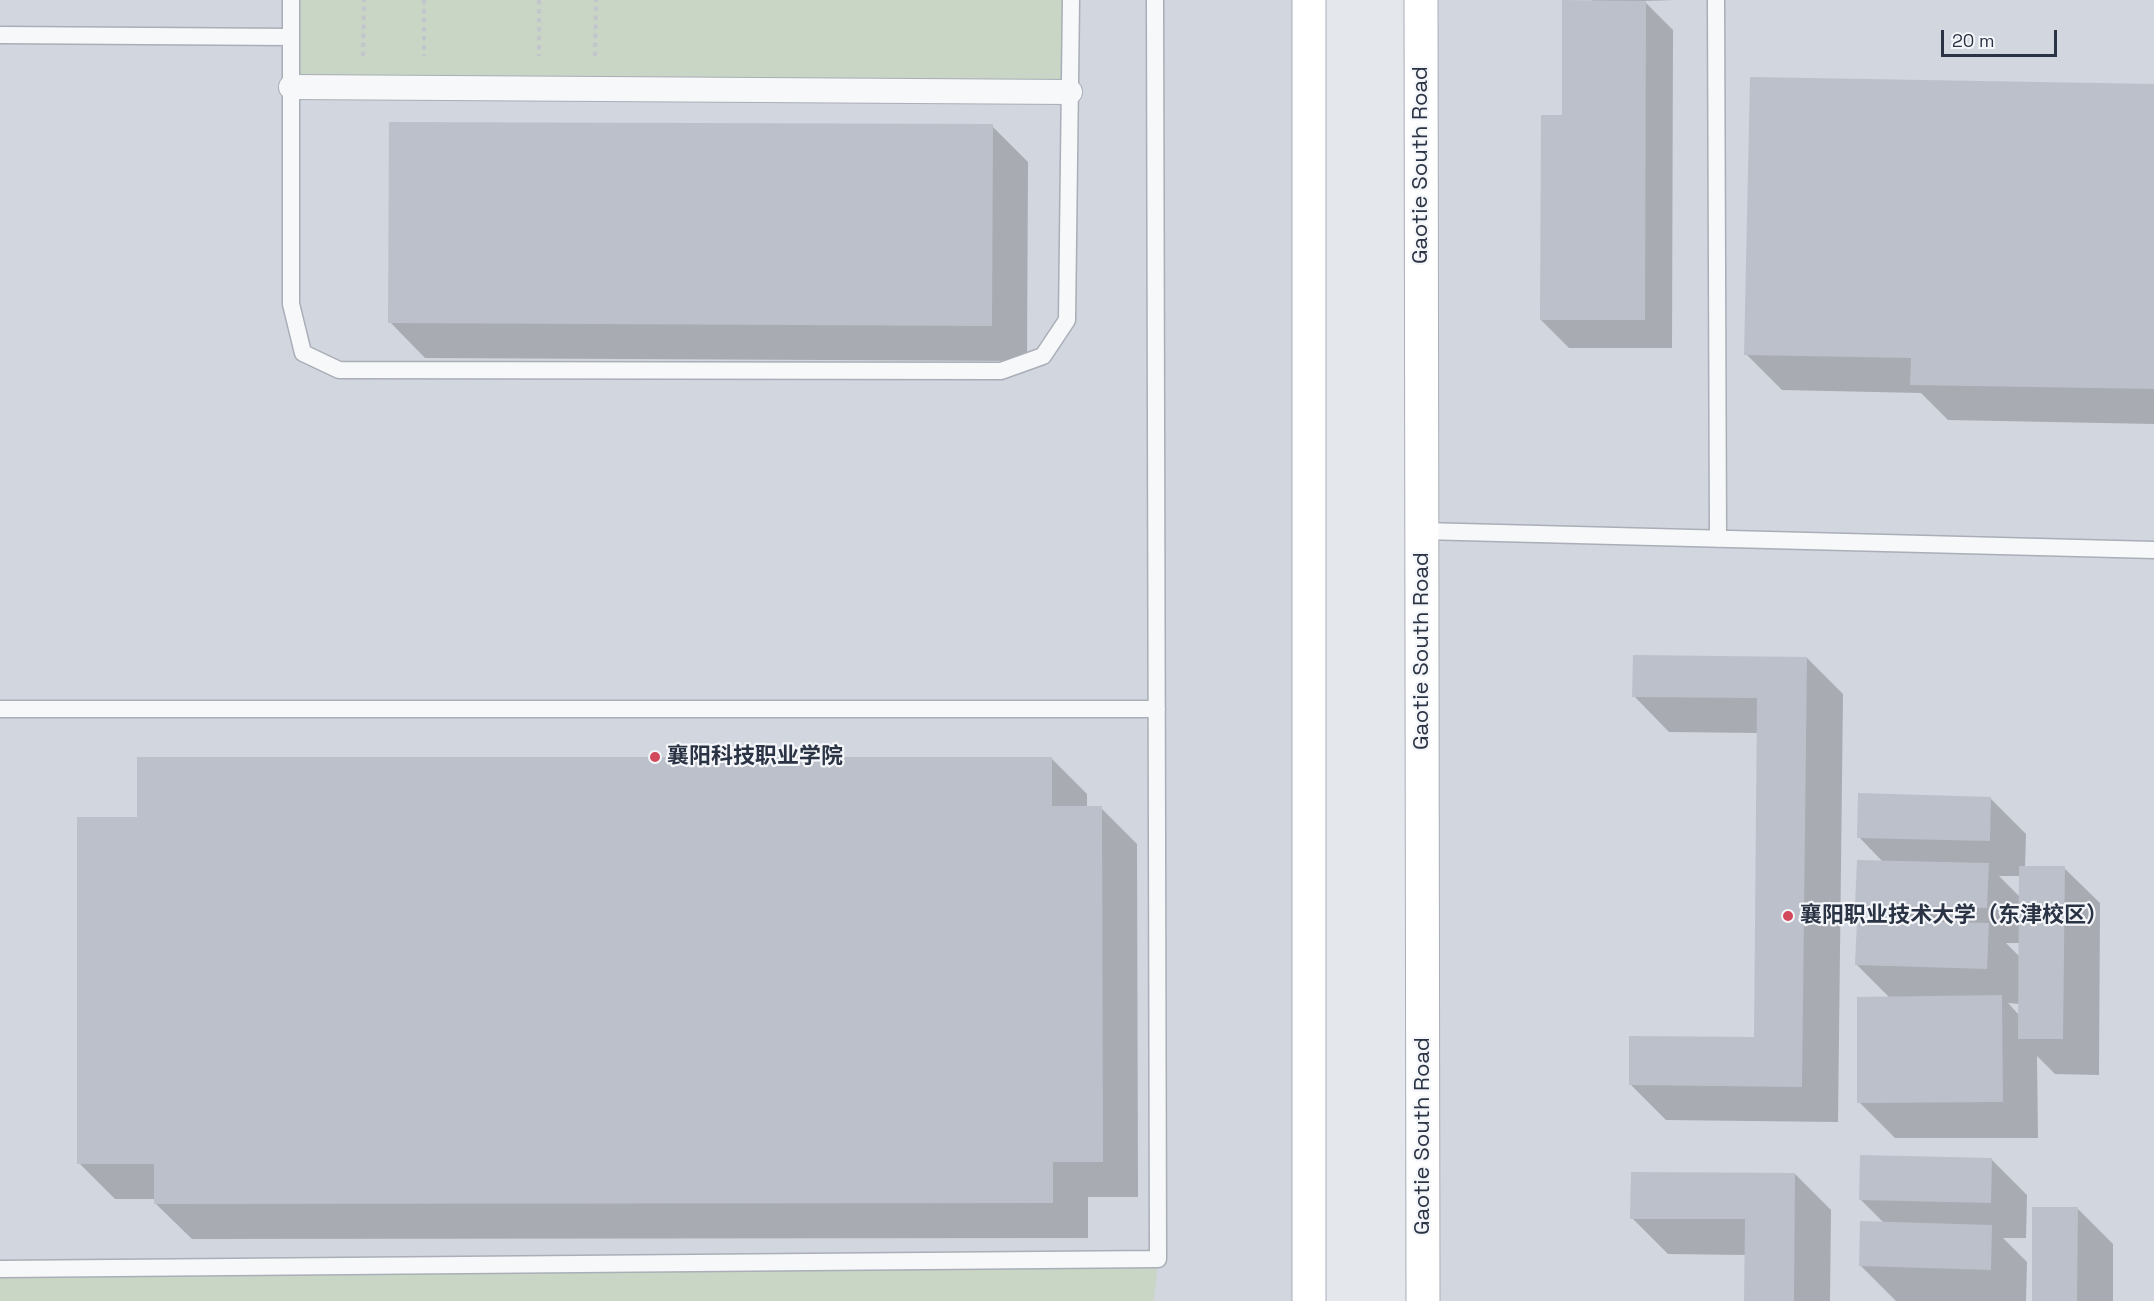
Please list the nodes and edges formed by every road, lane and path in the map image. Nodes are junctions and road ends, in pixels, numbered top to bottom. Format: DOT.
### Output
graph roads {
  1 [pos="291,0"];
  2 [pos="364,0"];
  3 [pos="424,0"];
  4 [pos="539,0"];
  5 [pos="596,0"];
  6 [pos="1071,0"];
  7 [pos="1155,0"];
  8 [pos="1309,0"];
  9 [pos="1421,0"];
  10 [pos="1716,0"];
  11 [pos="0,35"];
  12 [pos="291,37"];
  13 [pos="291,87"];
  14 [pos="363,88"];
  15 [pos="424,88"];
  16 [pos="539,89"];
  17 [pos="595,89"];
  18 [pos="1070,92"];
  19 [pos="1422,531"];
  20 [pos="1718,539"];
  21 [pos="2154,550"];
  22 [pos="0,710"];
  23 [pos="1157,710"];
  24 [pos="0,1269"];
  25 [pos="1309,1301"];
  26 [pos="1423,1301"];
  1 -- 12 [label="lane"];
  2 -- 14 [label="path"];
  3 -- 15 [label="path"];
  4 -- 16 [label="path"];
  5 -- 17 [label="path"];
  6 -- 18 [label="lane"];
  7 -- 23 [label="lane"];
  8 -- 25 [label="main road"];
  9 -- 19 [label="main road, Gaotie South Road"];
  10 -- 20 [label="lane"];
  11 -- 12 [label="lane"];
  12 -- 13 [label="lane"];
  13 -- 14 [label="street"];
  13 -- 18 [label="lane"];
  14 -- 15 [label="street"];
  15 -- 16 [label="street"];
  16 -- 17 [label="street"];
  17 -- 18 [label="street"];
  19 -- 20 [label="lane"];
  19 -- 26 [label="main road, Gaotie South Road"];
  20 -- 21 [label="lane"];
  22 -- 23 [label="lane"];
  23 -- 24 [label="lane"];
}
